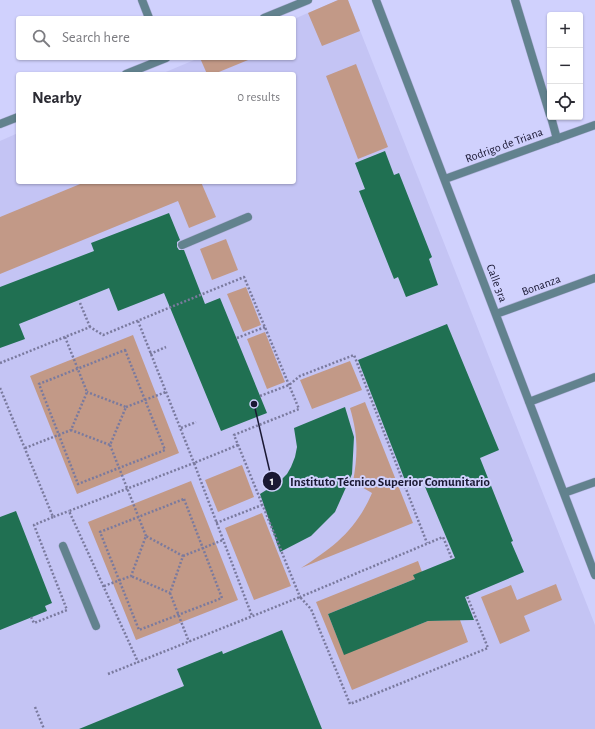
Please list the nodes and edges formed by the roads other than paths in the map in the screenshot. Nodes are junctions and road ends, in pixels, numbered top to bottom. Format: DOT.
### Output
graph roads {
  1 [pos="142,0"];
  2 [pos="308,0"];
  3 [pos="376,0"];
  4 [pos="515,0"];
  5 [pos="149,16"];
  6 [pos="269,16"];
  7 [pos="161,60"];
  8 [pos="131,72"];
  9 [pos="547,106"];
  10 [pos="16,118"];
  11 [pos="551,120"];
  12 [pos="0,124"];
  13 [pos="595,125"];
  14 [pos="557,139"];
  15 [pos="445,179"];
  16 [pos="248,217"];
  17 [pos="182,244"];
  18 [pos="595,278"];
  19 [pos="496,314"];
  20 [pos="595,376"];
  21 [pos="529,402"];
  22 [pos="595,482"];
  23 [pos="564,493"];
  24 [pos="63,546"];
  25 [pos="595,575"];
  26 [pos="96,626"];
  1 -- 5 [label="street"];
  2 -- 6 [label="street"];
  3 -- 15 [label="street, Calle 3ra"];
  4 -- 9 [label="street"];
  7 -- 8 [label="street"];
  10 -- 12 [label="street"];
  11 -- 14 [label="street"];
  13 -- 14 [label="street, Rodrigo de Triana"];
  14 -- 15 [label="street, Rodrigo de Triana"];
  15 -- 19 [label="street, Calle 3ra"];
  16 -- 17 [label="street"];
  18 -- 19 [label="street, Bonanza"];
  19 -- 21 [label="street, Calle 3ra"];
  20 -- 21 [label="street"];
  21 -- 23 [label="street, Calle 3ra"];
  22 -- 23 [label="street"];
  23 -- 25 [label="street, Calle 3ra"];
  24 -- 26 [label="street"];
}
